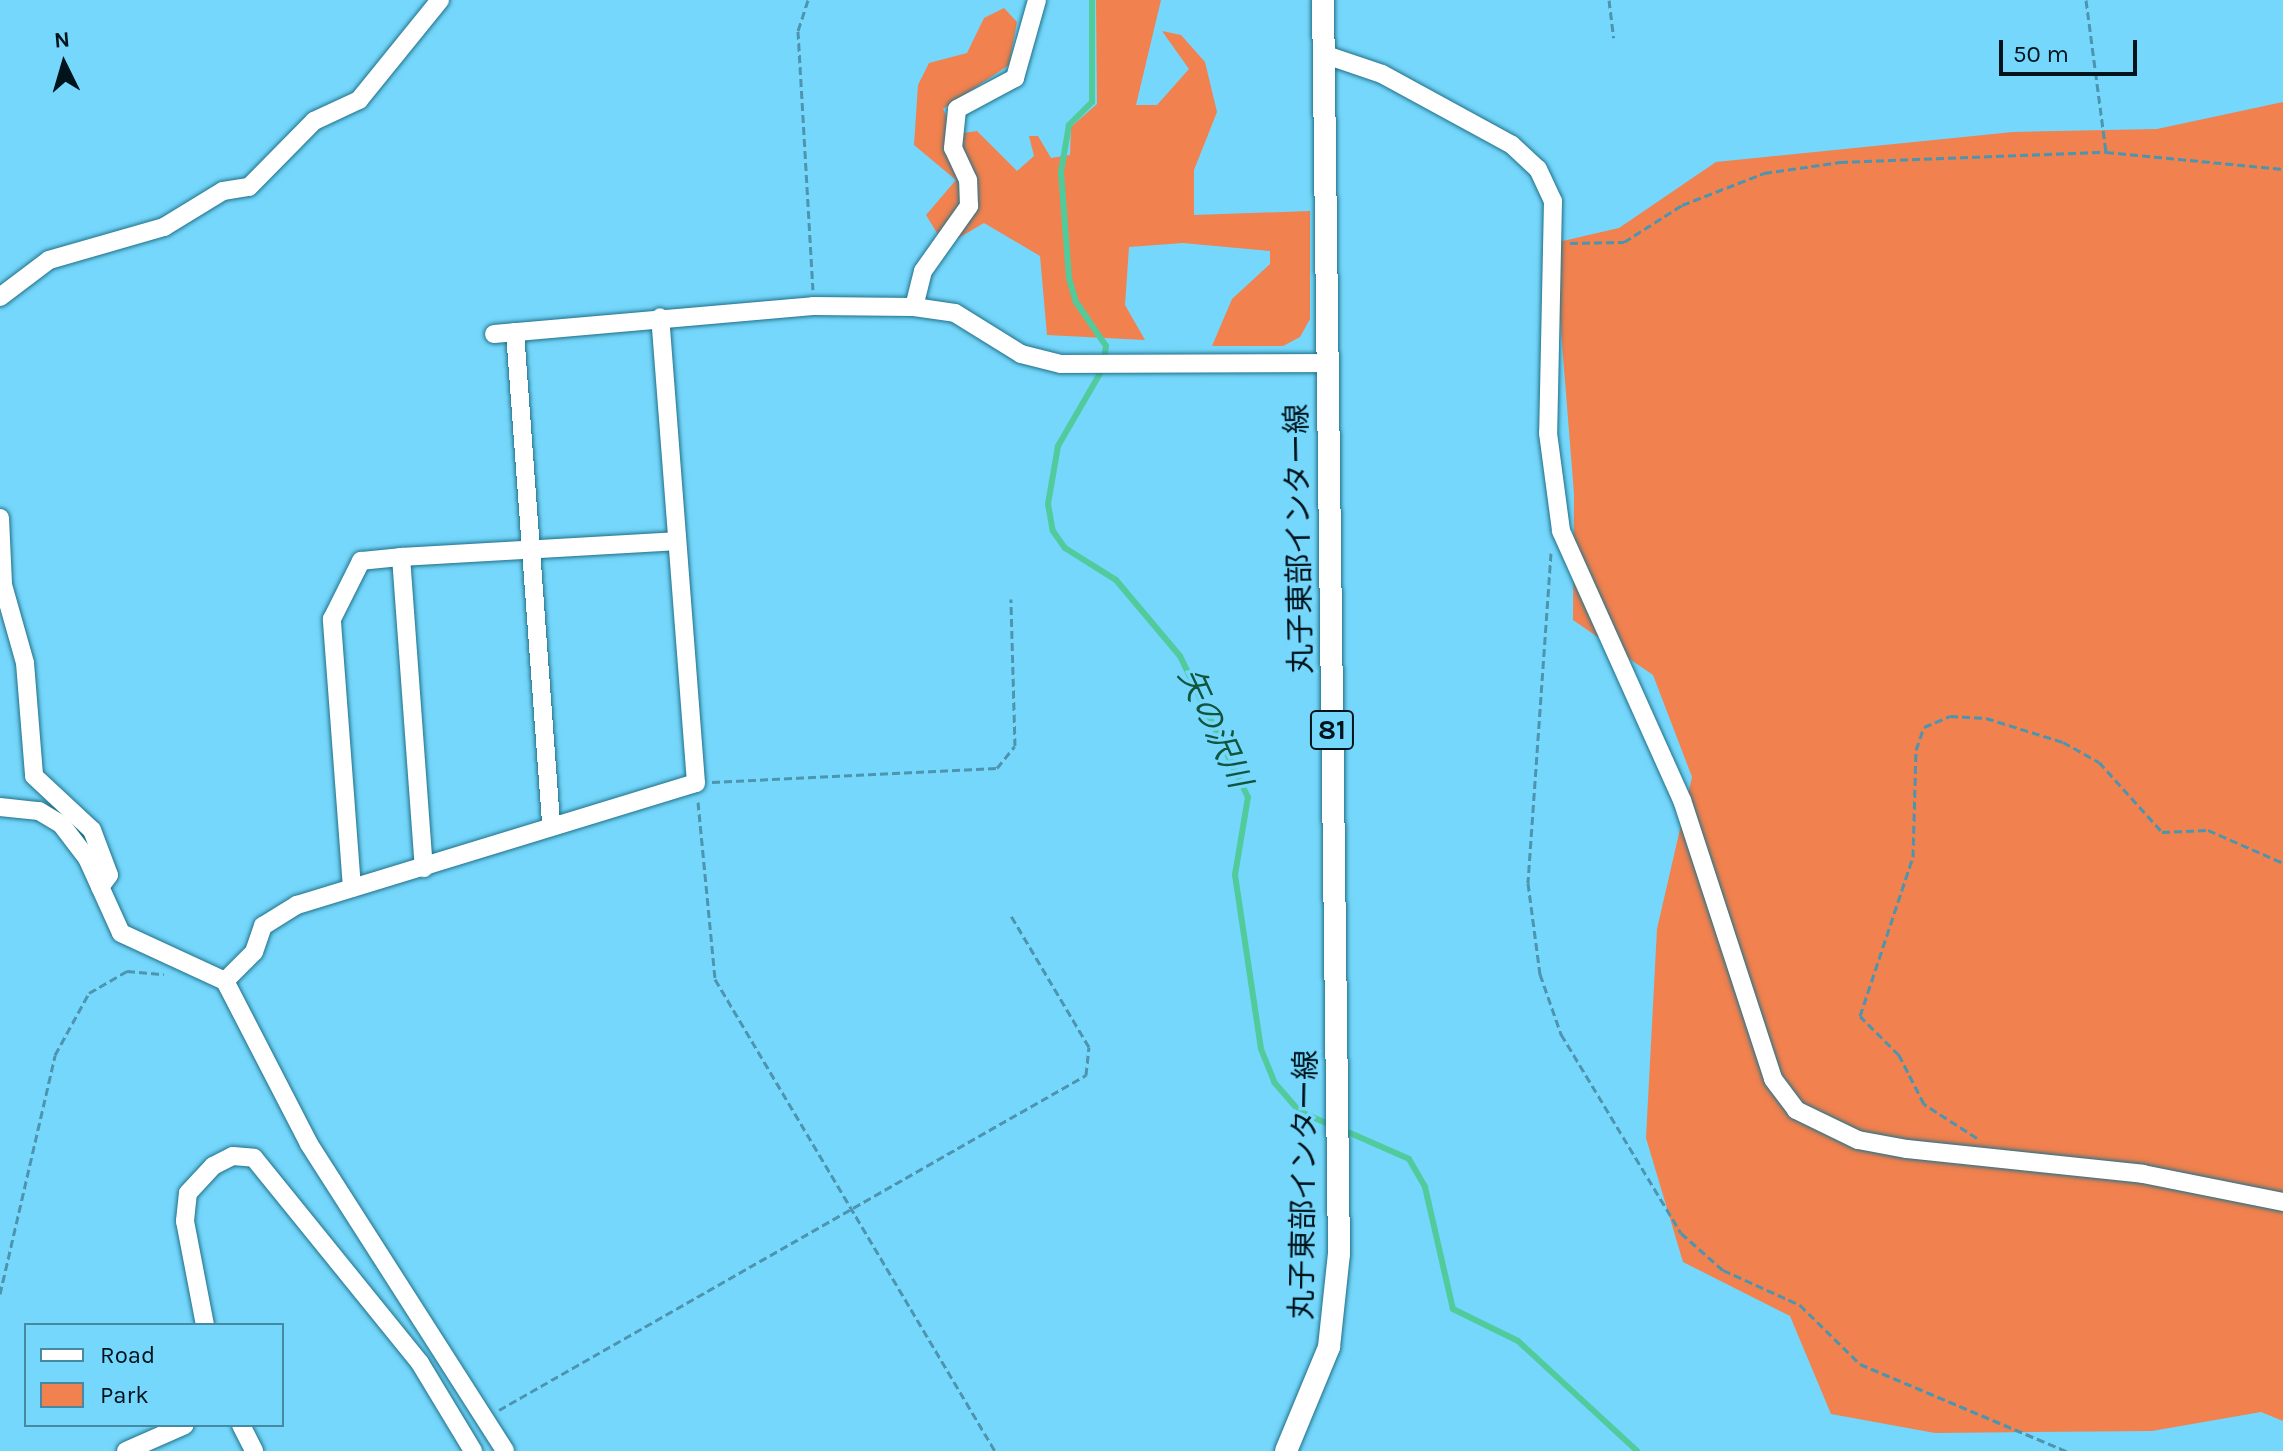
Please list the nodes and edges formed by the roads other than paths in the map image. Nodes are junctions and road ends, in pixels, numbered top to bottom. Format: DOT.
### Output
graph roads {
  1 [pos="440,0"];
  2 [pos="1037,0"];
  3 [pos="1323,0"];
  4 [pos="1323,54"];
  5 [pos="0,297"];
  6 [pos="914,307"];
  7 [pos="660,317"];
  8 [pos="515,332"];
  9 [pos="494,334"];
  10 [pos="1327,363"];
  11 [pos="0,518"];
  12 [pos="675,541"];
  13 [pos="530,549"];
  14 [pos="401,557"];
  15 [pos="0,807"];
  16 [pos="551,827"];
  17 [pos="424,868"];
  18 [pos="100,887"];
  19 [pos="352,888"];
  20 [pos="225,981"];
  21 [pos="2283,1202"];
  22 [pos="205,1323"];
  23 [pos="180,1427"];
  24 [pos="242,1427"];
  25 [pos="126,1451"];
  26 [pos="254,1451"];
  27 [pos="473,1451"];
  28 [pos="505,1451"];
  29 [pos="1286,1451"];
  1 -- 5 [label="street"];
  2 -- 6 [label="street"];
  3 -- 4 [label="main road, 丸子東部インター線 / 81"];
  4 -- 10 [label="main road, 丸子東部インター線 / 81"];
  4 -- 21 [label="street"];
  6 -- 7 [label="street"];
  6 -- 10 [label="street"];
  7 -- 8 [label="street"];
  7 -- 12 [label="street"];
  8 -- 9 [label="street"];
  8 -- 13 [label="street"];
  10 -- 29 [label="main road, 丸子東部インター線 / 81"];
  11 -- 18 [label="street"];
  12 -- 13 [label="street"];
  12 -- 16 [label="street"];
  13 -- 14 [label="street"];
  13 -- 16 [label="street"];
  14 -- 17 [label="street"];
  14 -- 19 [label="street"];
  15 -- 18 [label="street"];
  16 -- 17 [label="street"];
  17 -- 19 [label="street"];
  18 -- 20 [label="street"];
  19 -- 20 [label="street"];
  20 -- 28 [label="street"];
  22 -- 27 [label="street"];
  23 -- 25 [label="street"];
  24 -- 26 [label="street"];
}
